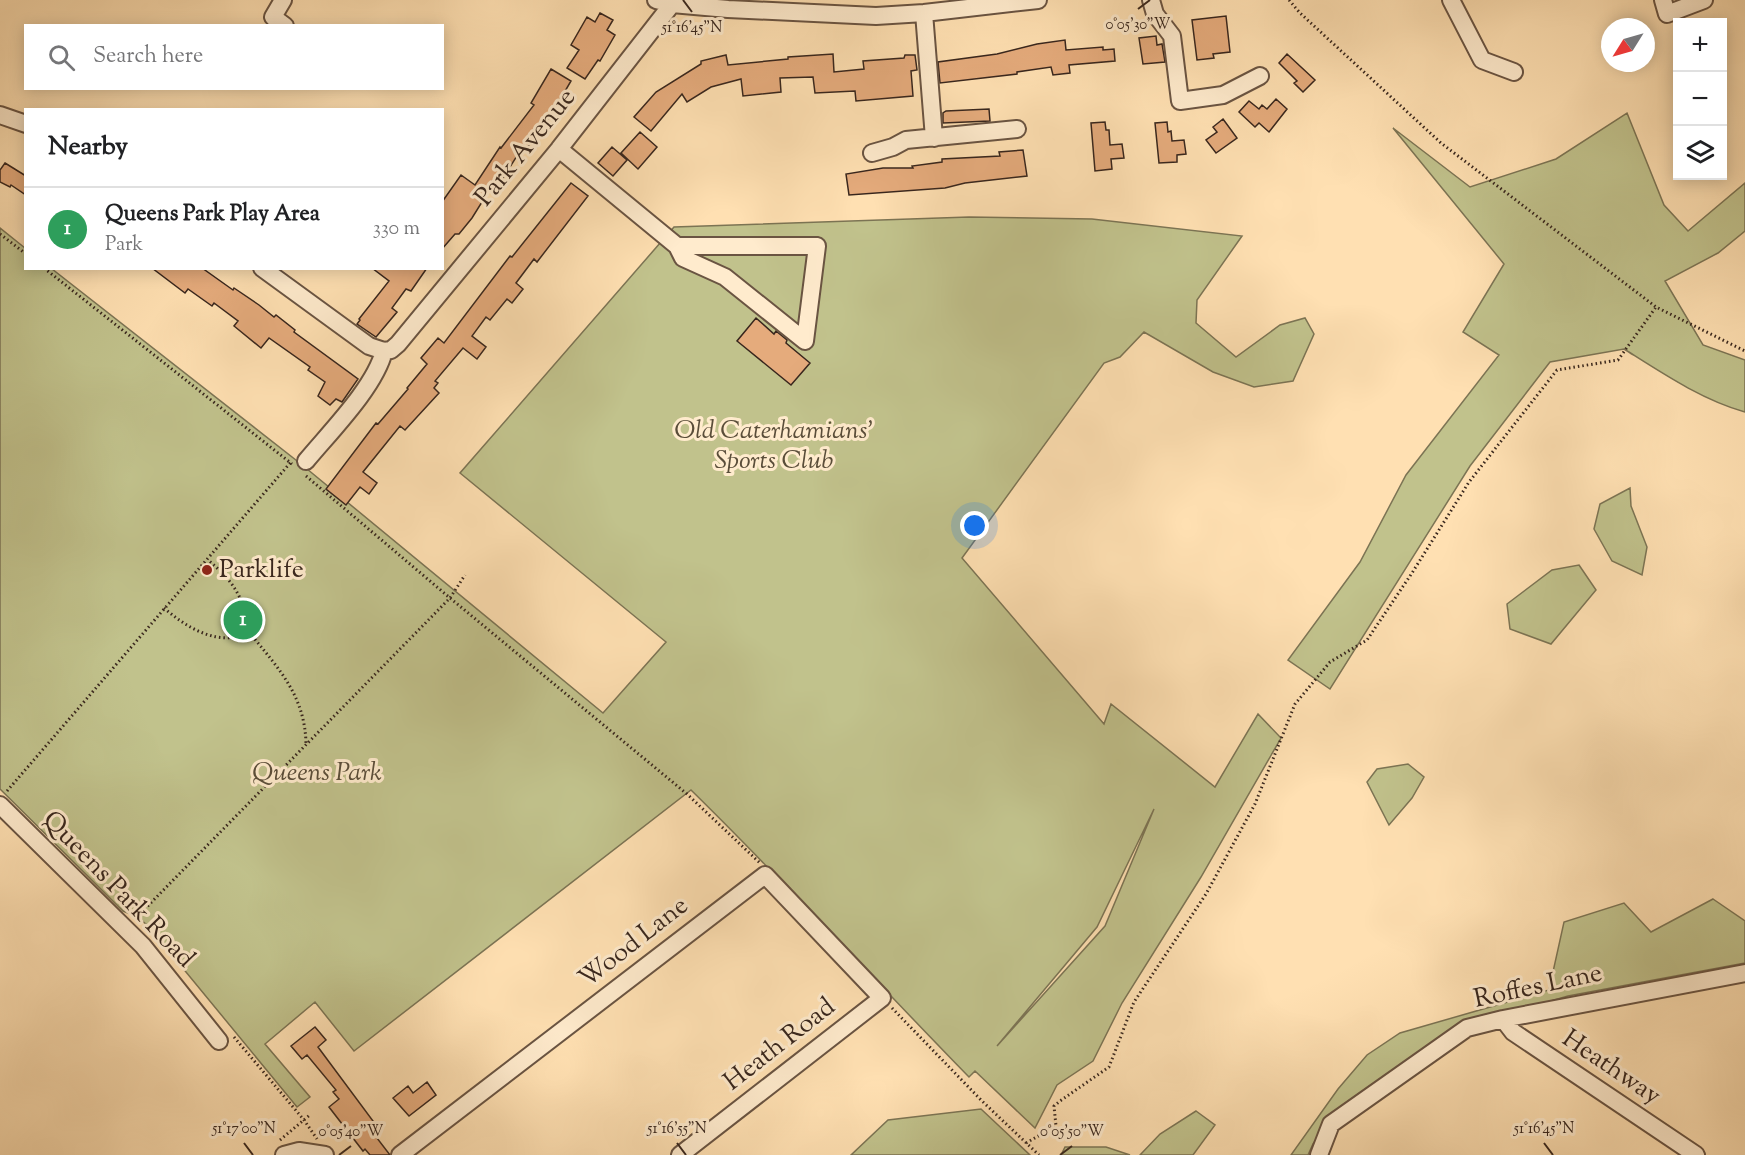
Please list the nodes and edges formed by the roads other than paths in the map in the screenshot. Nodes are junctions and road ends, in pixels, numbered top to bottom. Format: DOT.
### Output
graph roads {
  1 [pos="283,0"];
  2 [pos="1038,0"];
  3 [pos="1151,0"];
  4 [pos="1451,0"];
  5 [pos="1663,0"];
  6 [pos="1704,0"];
  7 [pos="664,2"];
  8 [pos="805,6"];
  9 [pos="924,13"];
  10 [pos="282,24"];
  11 [pos="1514,72"];
  12 [pos="1260,76"];
  13 [pos="0,115"];
  14 [pos="24,123"];
  15 [pos="1017,129"];
  16 [pos="934,138"];
  17 [pos="559,149"];
  18 [pos="872,153"];
  19 [pos="677,246"];
  20 [pos="265,270"];
  21 [pos="384,351"];
  22 [pos="298,462"];
  23 [pos="3,799"];
  24 [pos="1745,973"];
  25 [pos="882,998"];
  26 [pos="1503,1019"];
  27 [pos="226,1038"];
  28 [pos="281,1149"];
  29 [pos="323,1151"];
  30 [pos="400,1155"];
  31 [pos="680,1155"];
  32 [pos="1319,1155"];
  33 [pos="1696,1155"];
  1 -- 10 [label="street"];
  2 -- 9 [label="street"];
  3 -- 12 [label="street"];
  4 -- 11 [label="street"];
  5 -- 6 [label="street"];
  7 -- 8 [label="street"];
  7 -- 17 [label="street, Park Avenue"];
  8 -- 9 [label="street"];
  9 -- 16 [label="street"];
  13 -- 14 [label="street"];
  15 -- 16 [label="street"];
  16 -- 18 [label="street"];
  17 -- 19 [label="street"];
  17 -- 21 [label="street, Park Avenue"];
  19 -- 19 [label="street"];
  20 -- 21 [label="street"];
  21 -- 22 [label="street, Park Avenue"];
  23 -- 27 [label="street, Queens Park Road"];
  24 -- 26 [label="street, Roffes Lane"];
  25 -- 30 [label="street, Wood Lane"];
  25 -- 31 [label="street, Heath Road"];
  26 -- 32 [label="street, Roffes Lane"];
  26 -- 33 [label="street, Heathway"];
  28 -- 29 [label="street"];
}
